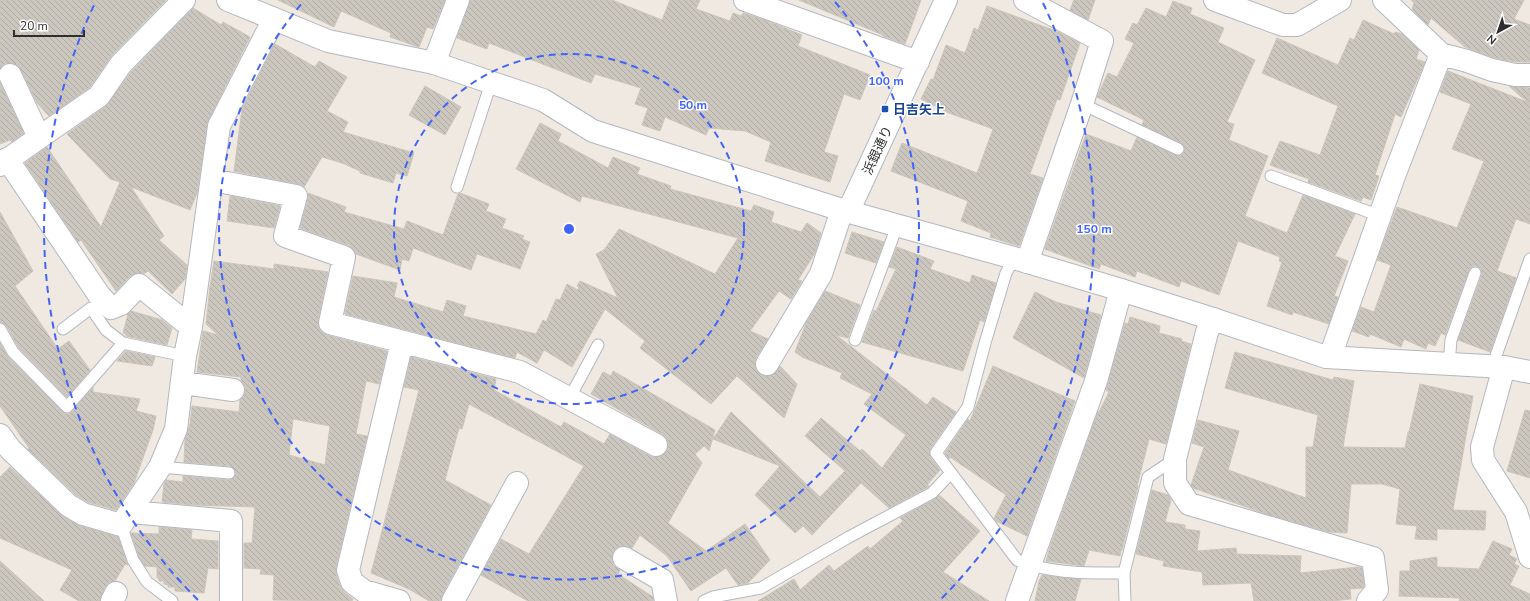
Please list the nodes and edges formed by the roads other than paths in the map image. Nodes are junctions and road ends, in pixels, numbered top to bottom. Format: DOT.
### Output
graph roads {
  1 [pos="184,0"];
  2 [pos="228,0"];
  3 [pos="458,0"];
  4 [pos="745,0"];
  5 [pos="946,0"];
  6 [pos="1025,0"];
  7 [pos="1215,0"];
  8 [pos="1340,0"];
  9 [pos="1384,0"];
  10 [pos="274,19"];
  11 [pos="1441,54"];
  12 [pos="918,62"];
  13 [pos="434,63"];
  14 [pos="10,75"];
  15 [pos="1530,75"];
  16 [pos="491,83"];
  17 [pos="1082,104"];
  18 [pos="39,137"];
  19 [pos="1178,149"];
  20 [pos="3,162"];
  21 [pos="1271,176"];
  22 [pos="212,180"];
  23 [pos="457,187"];
  24 [pos="845,211"];
  25 [pos="1380,216"];
  26 [pos="897,226"];
  27 [pos="1530,259"];
  28 [pos="1020,260"];
  29 [pos="1475,272"];
  30 [pos="1121,290"];
  31 [pos="1213,319"];
  32 [pos="191,327"];
  33 [pos="0,329"];
  34 [pos="63,329"];
  35 [pos="855,340"];
  36 [pos="402,342"];
  37 [pos="123,343"];
  38 [pos="598,345"];
  39 [pos="186,356"];
  40 [pos="1330,357"];
  41 [pos="767,364"];
  42 [pos="1449,364"];
  43 [pos="1498,367"];
  44 [pos="1530,372"];
  45 [pos="183,383"];
  46 [pos="233,390"];
  47 [pos="569,399"];
  48 [pos="656,444"];
  49 [pos="3,448"];
  50 [pos="1175,459"];
  51 [pos="160,467"];
  52 [pos="229,473"];
  53 [pos="951,473"];
  54 [pos="517,483"];
  55 [pos="126,518"];
  56 [pos="1530,556"];
  57 [pos="624,558"];
  58 [pos="1030,566"];
  59 [pos="1124,573"];
  60 [pos="369,597"];
  61 [pos="172,601"];
  62 [pos="231,601"];
  63 [pos="398,601"];
  64 [pos="453,601"];
  65 [pos="666,601"];
  66 [pos="704,601"];
  67 [pos="1017,601"];
  68 [pos="1125,601"];
  69 [pos="1368,601"];
  1 -- 18 [label="street"];
  2 -- 10 [label="street"];
  3 -- 13 [label="street"];
  4 -- 12 [label="street"];
  5 -- 12 [label="street, 浜銀通り"];
  6 -- 17 [label="street"];
  7 -- 8 [label="street"];
  9 -- 11 [label="street"];
  10 -- 13 [label="street"];
  10 -- 22 [label="street"];
  11 -- 15 [label="street"];
  11 -- 25 [label="street"];
  12 -- 24 [label="street, 浜銀通り"];
  13 -- 16 [label="street"];
  14 -- 18 [label="street"];
  16 -- 23 [label="lane"];
  16 -- 24 [label="street"];
  17 -- 19 [label="lane"];
  17 -- 28 [label="street"];
  18 -- 20 [label="street"];
  20 -- 32 [label="street"];
  21 -- 25 [label="lane"];
  22 -- 32 [label="street"];
  22 -- 36 [label="street"];
  24 -- 26 [label="street"];
  24 -- 41 [label="street, 浜銀通り"];
  25 -- 40 [label="street"];
  26 -- 28 [label="street"];
  26 -- 35 [label="lane"];
  27 -- 43 [label="lane"];
  28 -- 30 [label="street"];
  28 -- 53 [label="lane"];
  29 -- 42 [label="lane"];
  30 -- 31 [label="street"];
  30 -- 58 [label="street"];
  31 -- 40 [label="street"];
  31 -- 50 [label="street"];
  32 -- 39 [label="street"];
  33 -- 37 [label="lane"];
  34 -- 37 [label="lane"];
  36 -- 47 [label="street"];
  36 -- 60 [label="street"];
  37 -- 39 [label="lane"];
  38 -- 47 [label="lane"];
  39 -- 45 [label="street"];
  40 -- 42 [label="street"];
  42 -- 43 [label="street"];
  43 -- 44 [label="street"];
  43 -- 56 [label="street"];
  45 -- 46 [label="street"];
  45 -- 51 [label="street"];
  47 -- 48 [label="street"];
  49 -- 55 [label="street"];
  50 -- 59 [label="lane"];
  50 -- 69 [label="street"];
  51 -- 52 [label="lane"];
  51 -- 55 [label="street"];
  53 -- 58 [label="lane"];
  53 -- 66 [label="lane"];
  54 -- 64 [label="street"];
  55 -- 61 [label="lane"];
  55 -- 62 [label="street"];
  57 -- 65 [label="street"];
  58 -- 59 [label="lane"];
  58 -- 67 [label="street"];
  59 -- 68 [label="lane"];
  60 -- 63 [label="street"];
}
